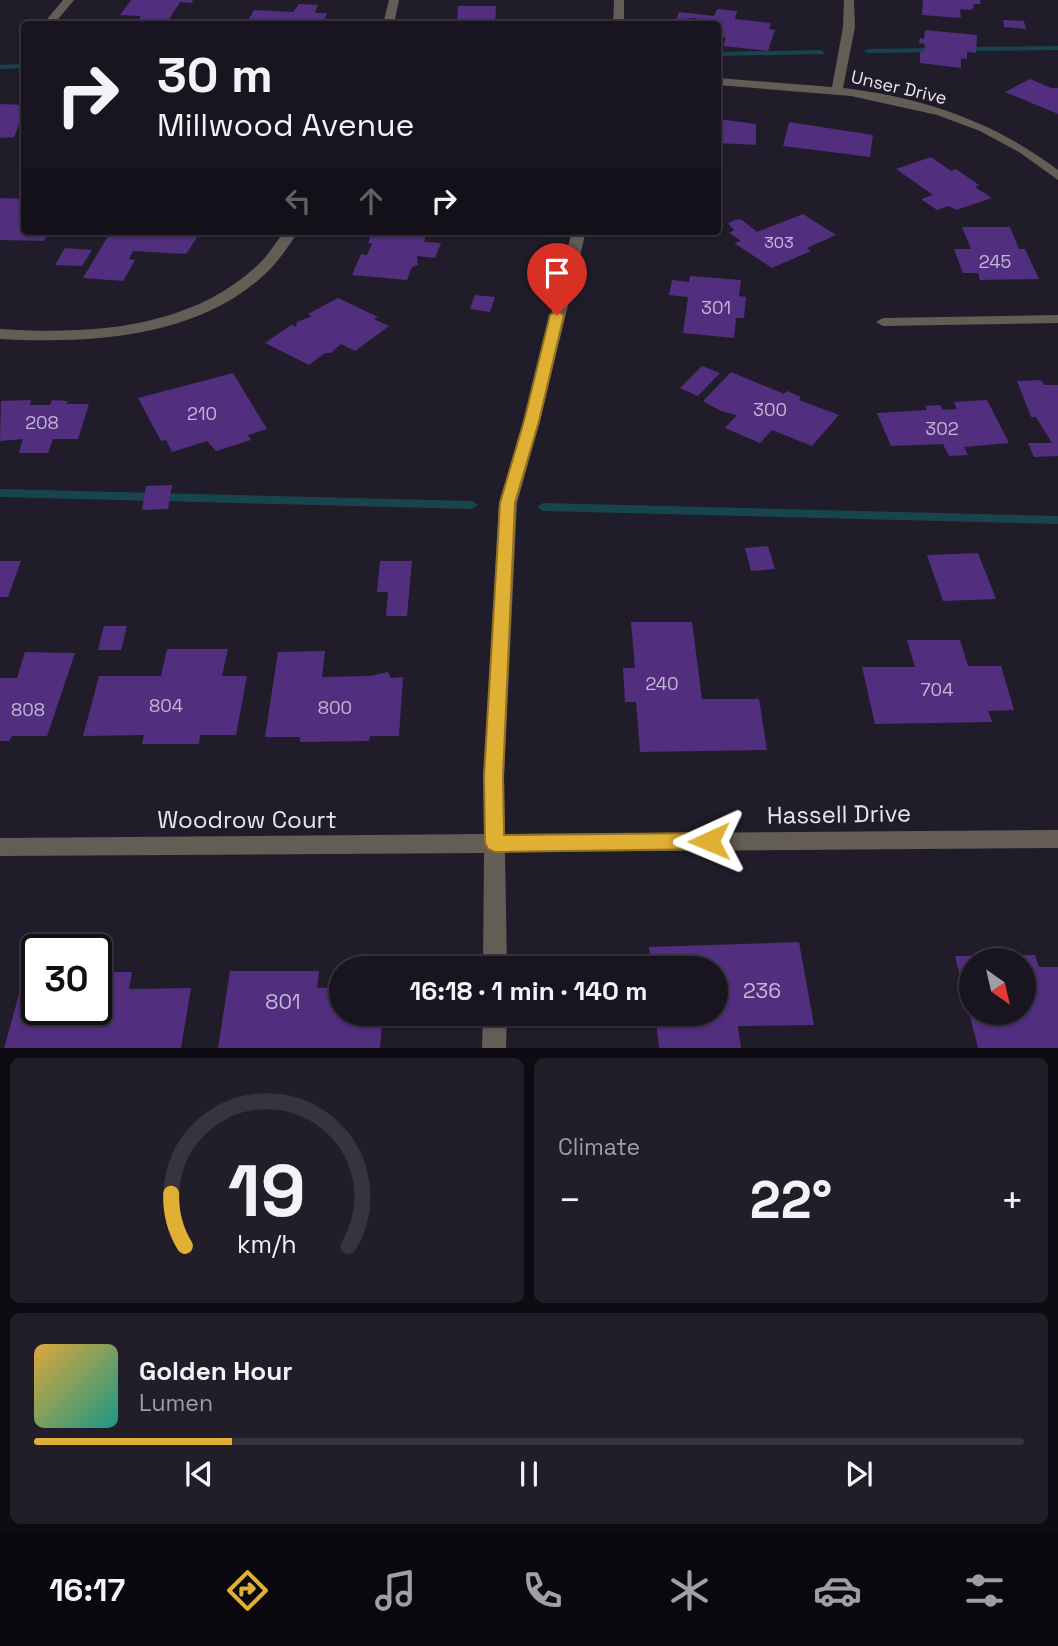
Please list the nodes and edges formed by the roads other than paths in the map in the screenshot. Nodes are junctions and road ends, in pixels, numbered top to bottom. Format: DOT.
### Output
graph roads {
  1 [pos="69,0"];
  2 [pos="394,0"];
  3 [pos="619,0"];
  4 [pos="849,0"];
  5 [pos="51,21"];
  6 [pos="390,21"];
  7 [pos="619,21"];
  8 [pos="721,82"];
  9 [pos="837,90"];
  10 [pos="1058,176"];
  11 [pos="290,235"];
  12 [pos="578,235"];
  13 [pos="1058,319"];
  14 [pos="883,322"];
  15 [pos="0,334"];
  16 [pos="1058,839"];
  17 [pos="495,843"];
  18 [pos="0,847"];
  19 [pos="495,956"];
  20 [pos="495,1026"];
  21 [pos="495,1048"];
  1 -- 5 [label="street"];
  2 -- 6 [label="street"];
  3 -- 7 [label="street"];
  4 -- 9 [label="street"];
  8 -- 9 [label="street, Unser Drive"];
  9 -- 10 [label="street, Unser Drive"];
  11 -- 15 [label="street"];
  12 -- 17 [label="street"];
  13 -- 14 [label="street"];
  16 -- 17 [label="street, Hassell Drive"];
  17 -- 18 [label="street, Woodrow Court"];
  17 -- 19 [label="street"];
  20 -- 21 [label="street"];
}
